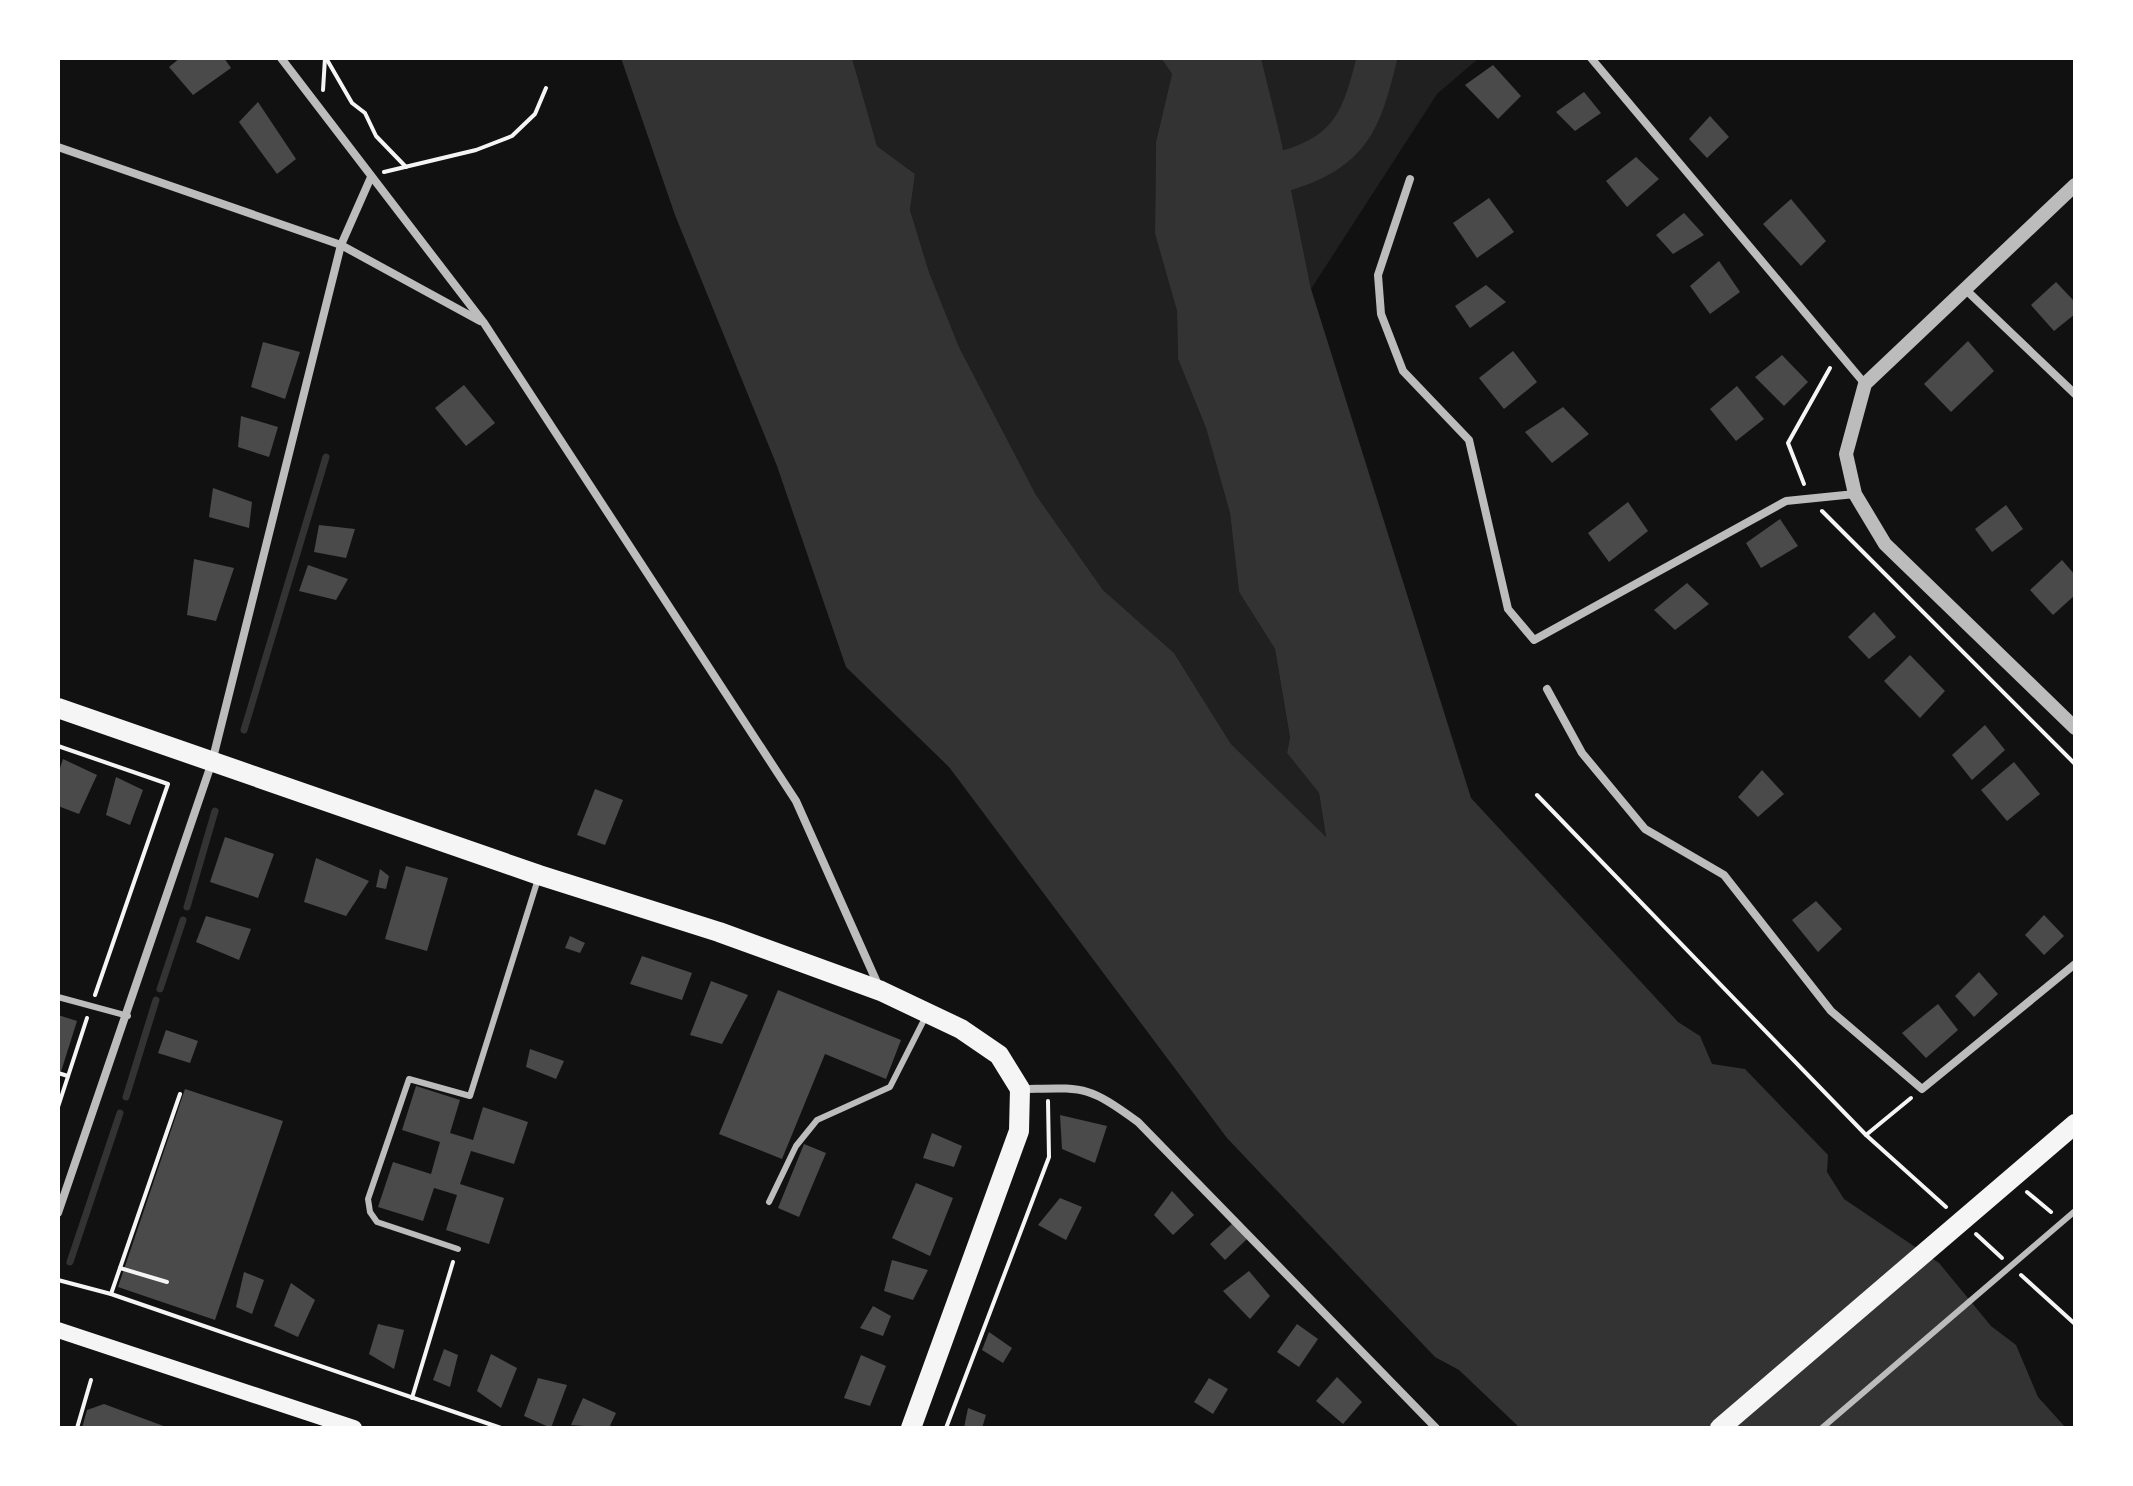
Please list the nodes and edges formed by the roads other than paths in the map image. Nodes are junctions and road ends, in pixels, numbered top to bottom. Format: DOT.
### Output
graph roads {
  1 [pos="281,58"];
  2 [pos="1591,58"];
  3 [pos="58,147"];
  4 [pos="371,177"];
  5 [pos="1410,179"];
  6 [pos="2075,185"];
  7 [pos="341,245"];
  8 [pos="1965,289"];
  9 [pos="484,323"];
  10 [pos="1865,384"];
  11 [pos="2075,394"];
  12 [pos="1855,494"];
  13 [pos="1547,689"];
  14 [pos="58,708"];
  15 [pos="2075,728"];
  16 [pos="212,762"];
  17 [pos="539,875"];
  18 [pos="2075,964"];
  19 [pos="881,991"];
  20 [pos="58,997"];
  21 [pos="927,1013"];
  22 [pos="128,1016"];
  23 [pos="1020,1089"];
  24 [pos="2075,1124"];
  25 [pos="769,1202"];
  26 [pos="2075,1211"];
  27 [pos="58,1213"];
  28 [pos="458,1249"];
  29 [pos="58,1330"];
  30 [pos="354,1428"];
  31 [pos="911,1428"];
  32 [pos="1436,1428"];
  33 [pos="1720,1428"];
  34 [pos="1822,1428"];
  1 -- 4 [label="street"];
  2 -- 10 [label="street"];
  3 -- 7 [label="street"];
  4 -- 7 [label="street"];
  4 -- 9 [label="street"];
  5 -- 12 [label="street"];
  6 -- 8 [label="street"];
  7 -- 9 [label="street"];
  7 -- 16 [label="street"];
  8 -- 10 [label="street"];
  8 -- 11 [label="street"];
  9 -- 19 [label="street"];
  10 -- 12 [label="street"];
  12 -- 15 [label="street"];
  13 -- 18 [label="street"];
  14 -- 16 [label="main road"];
  16 -- 17 [label="main road"];
  16 -- 22 [label="street"];
  17 -- 19 [label="main road"];
  17 -- 28 [label="lane"];
  19 -- 21 [label="main road"];
  20 -- 22 [label="lane"];
  21 -- 23 [label="main road"];
  21 -- 25 [label="lane"];
  22 -- 27 [label="street"];
  23 -- 31 [label="main road"];
  23 -- 32 [label="street"];
  24 -- 33 [label="main road"];
  26 -- 34 [label="lane"];
  29 -- 30 [label="main road"];
}
